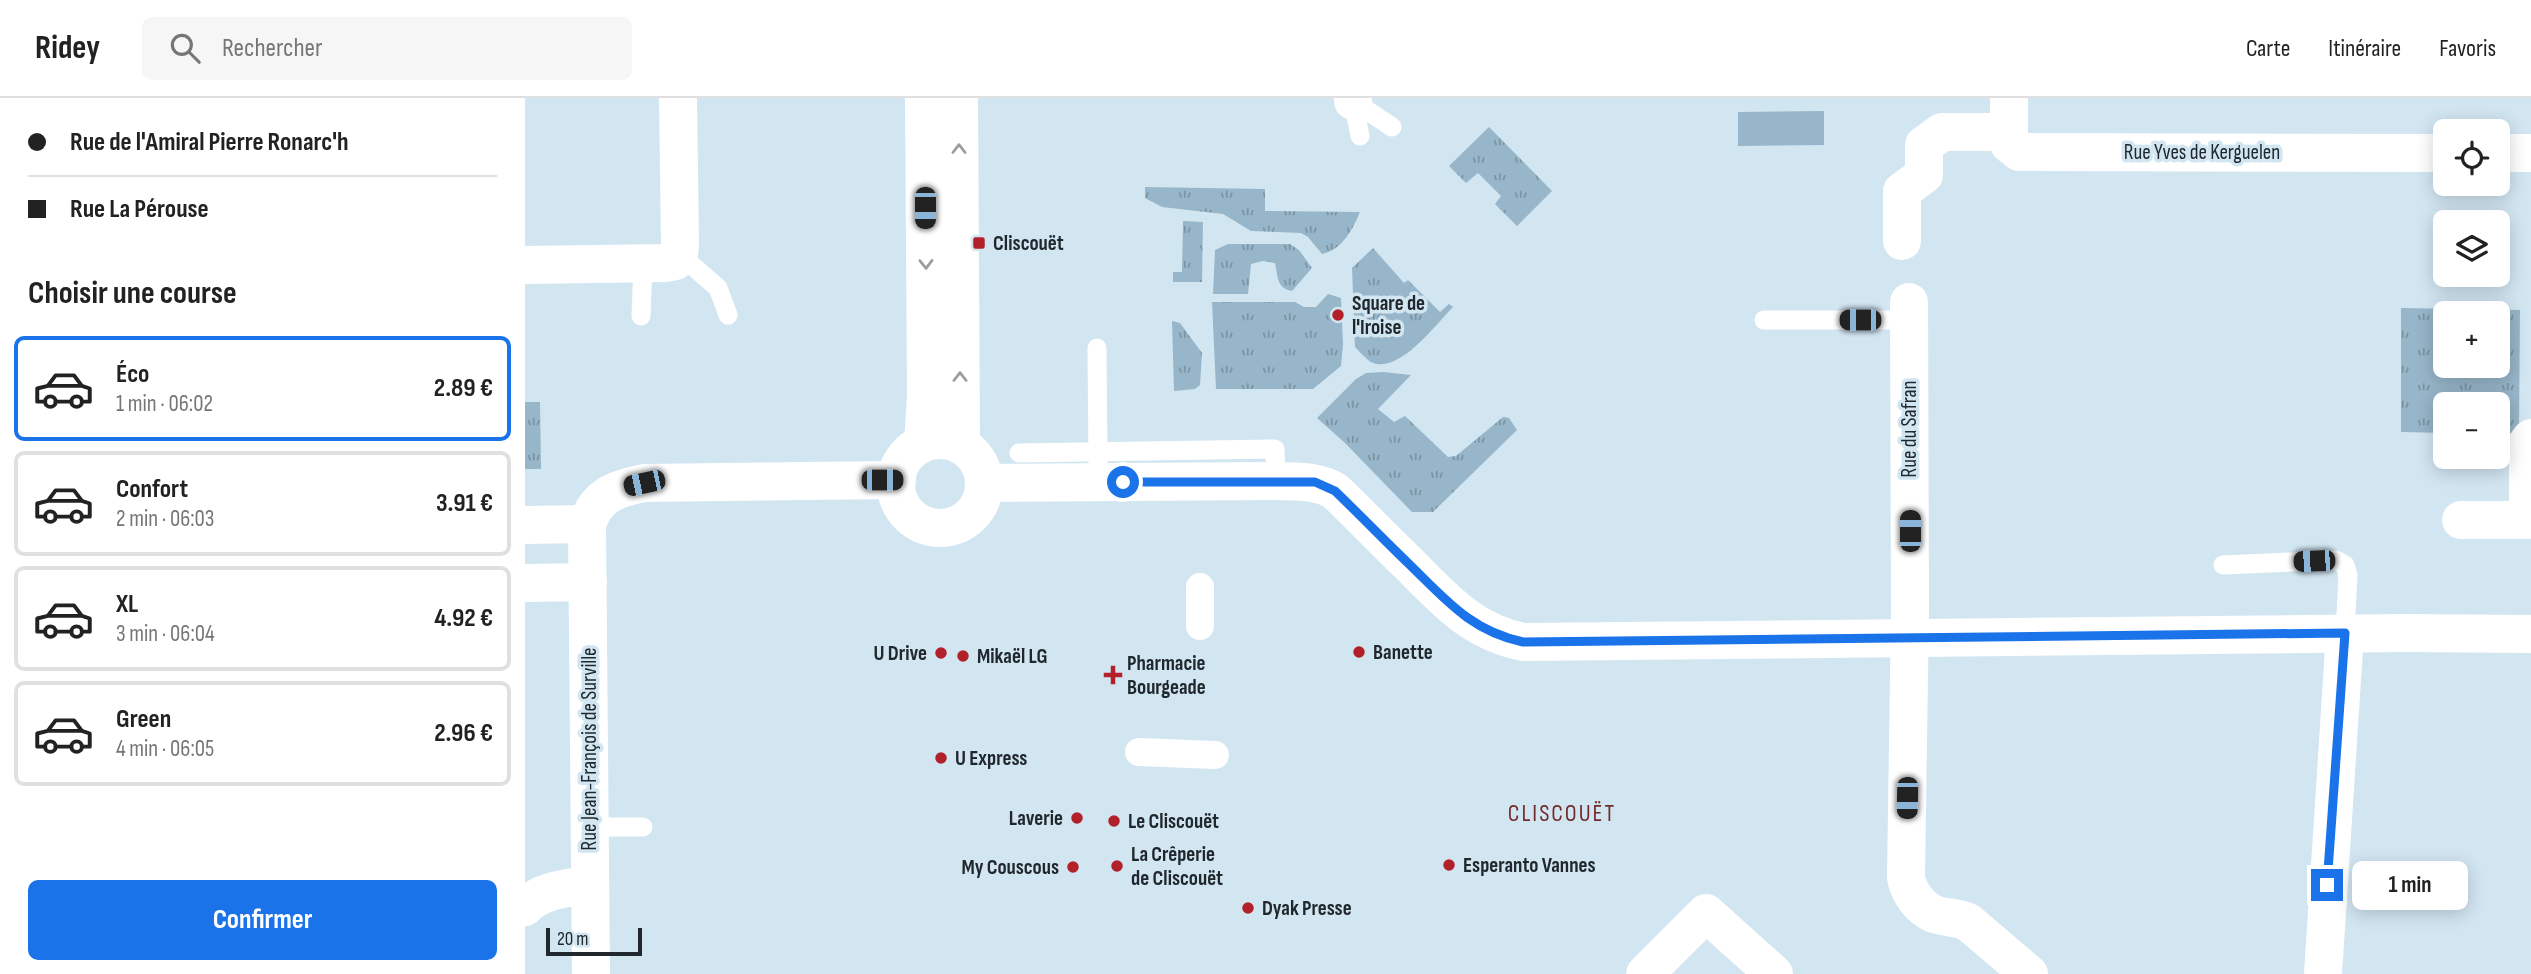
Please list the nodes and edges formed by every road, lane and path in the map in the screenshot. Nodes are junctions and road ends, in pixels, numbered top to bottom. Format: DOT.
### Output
graph roads {
  1 [pos="678,98"];
  2 [pos="924,98"];
  3 [pos="959,98"];
  4 [pos="1355,112"];
  5 [pos="2009,115"];
  6 [pos="1392,127"];
  7 [pos="2433,153"];
  8 [pos="2510,153"];
  9 [pos="2531,153"];
  10 [pos="1902,241"];
  11 [pos="679,254"];
  12 [pos="643,264"];
  13 [pos="525,265"];
  14 [pos="1909,311"];
  15 [pos="728,315"];
  16 [pos="641,316"];
  17 [pos="1764,320"];
  18 [pos="1097,348"];
  19 [pos="2531,438"];
  20 [pos="942,444"];
  21 [pos="1019,453"];
  22 [pos="1098,467"];
  23 [pos="897,480"];
  24 [pos="985,483"];
  25 [pos="2461,520"];
  26 [pos="2529,520"];
  27 [pos="587,524"];
  28 [pos="525,525"];
  29 [pos="2223,565"];
  30 [pos="588,582"];
  31 [pos="525,583"];
  32 [pos="1201,587"];
  33 [pos="1201,626"];
  34 [pos="2345,633"];
  35 [pos="2531,634"];
  36 [pos="1909,639"];
  37 [pos="1139,752"];
  38 [pos="1215,755"];
  39 [pos="590,827"];
  40 [pos="643,827"];
  41 [pos="590,884"];
  42 [pos="525,907"];
  43 [pos="591,974"];
  44 [pos="1645,974"];
  45 [pos="1773,974"];
  46 [pos="2029,974"];
  47 [pos="2323,974"];
  1 -- 11 [label="street"];
  2 -- 20 [label="street, one-way"];
  20 -- 3 [label="street, one-way"];
  4 -- 6 [label="lane"];
  5 -- 7 [label="street, Rue Yves de Kerguelen"];
  5 -- 10 [label="street"];
  8 -- 9 [label="street"];
  11 -- 12 [label="street"];
  11 -- 15 [label="lane"];
  12 -- 13 [label="street"];
  12 -- 16 [label="lane"];
  14 -- 17 [label="lane"];
  14 -- 36 [label="street, Rue du Safran"];
  18 -- 22 [label="lane"];
  19 -- 26 [label="street"];
  20 -- 23 [label="street"];
  20 -- 24 [label="street"];
  21 -- 22 [label="lane"];
  22 -- 24 [label="street"];
  22 -- 36 [label="street"];
  23 -- 24 [label="street"];
  23 -- 27 [label="street"];
  25 -- 26 [label="street"];
  27 -- 28 [label="street"];
  27 -- 30 [label="street, Rue Jean-François de Surville"];
  29 -- 34 [label="lane"];
  30 -- 31 [label="street"];
  30 -- 39 [label="street, Rue Jean-François de Surville"];
  32 -- 33 [label="street"];
  34 -- 35 [label="street"];
  34 -- 36 [label="street"];
  34 -- 47 [label="street"];
  36 -- 46 [label="street, Rue du Safran"];
  37 -- 38 [label="street"];
  39 -- 40 [label="lane"];
  39 -- 41 [label="street, Rue Jean-François de Surville"];
  41 -- 42 [label="street"];
  41 -- 43 [label="street, Rue Jean-François de Surville"];
  44 -- 45 [label="street"];
}
